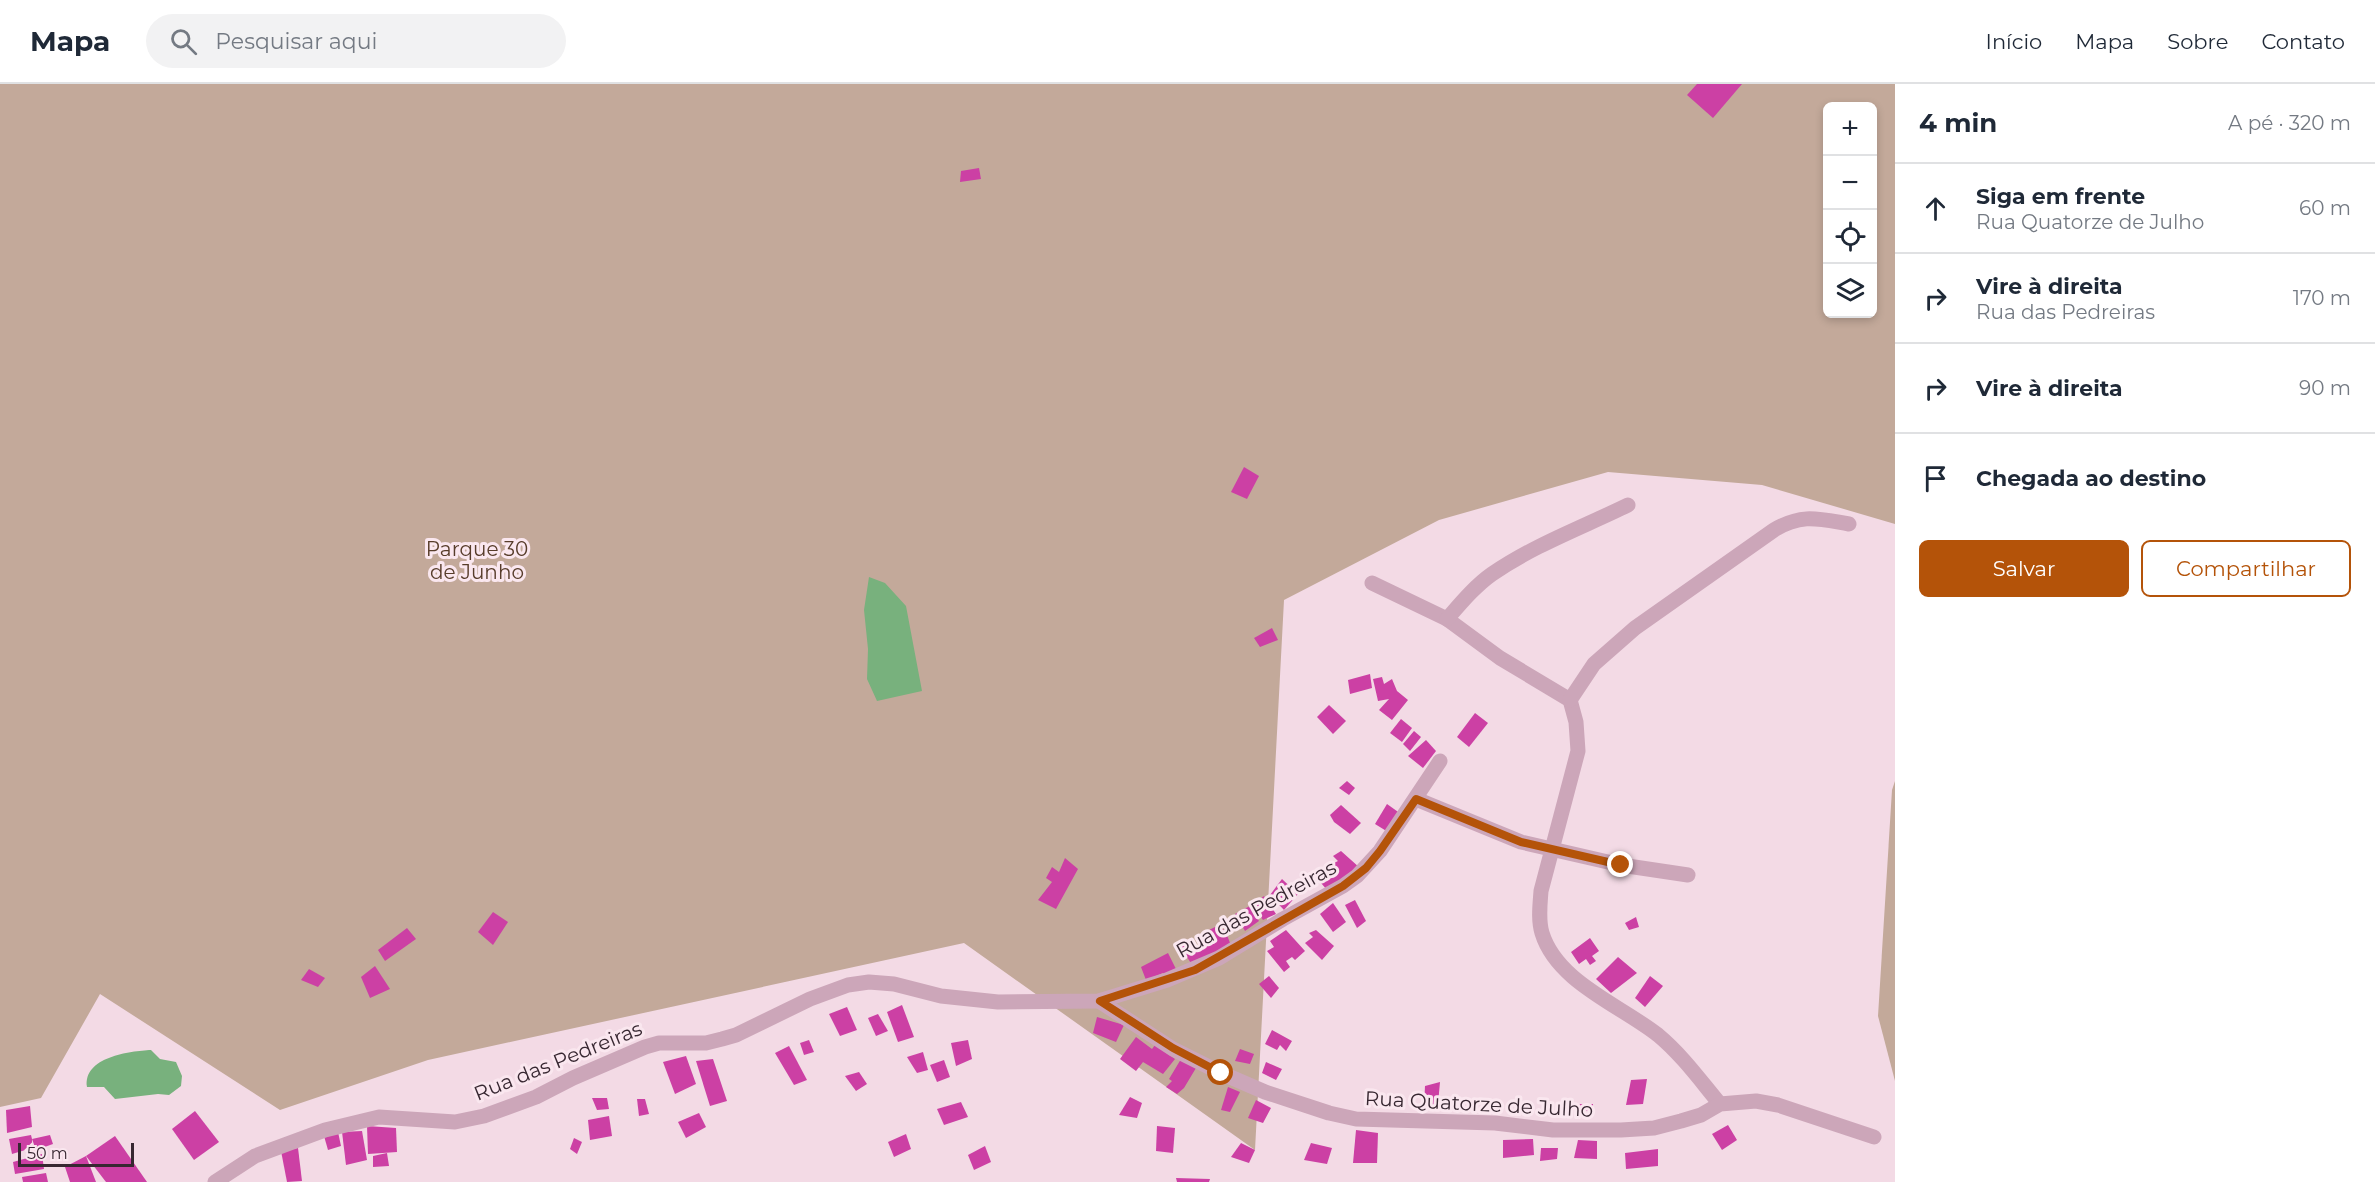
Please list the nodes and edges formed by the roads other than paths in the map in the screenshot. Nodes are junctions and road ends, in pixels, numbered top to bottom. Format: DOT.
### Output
graph roads {
  1 [pos="1628,505"];
  2 [pos="1849,524"];
  3 [pos="1372,583"];
  4 [pos="1447,619"];
  5 [pos="1570,700"];
  6 [pos="1440,761"];
  7 [pos="1416,799"];
  8 [pos="1551,850"];
  9 [pos="1688,875"];
  10 [pos="1100,1001"];
  11 [pos="1720,1104"];
  12 [pos="1874,1137"];
  13 [pos="215,1182"];
  1 -- 4 [label="street"];
  2 -- 5 [label="street"];
  3 -- 4 [label="street"];
  4 -- 5 [label="street"];
  5 -- 8 [label="street"];
  6 -- 7 [label="street, Rua das Pedreiras"];
  7 -- 8 [label="street"];
  7 -- 10 [label="street, Rua das Pedreiras"];
  8 -- 9 [label="street"];
  8 -- 11 [label="street"];
  10 -- 11 [label="street, Rua Quatorze de Julho"];
  10 -- 13 [label="street, Rua das Pedreiras"];
  11 -- 12 [label="street, Rua Quatorze de Julho"];
}
